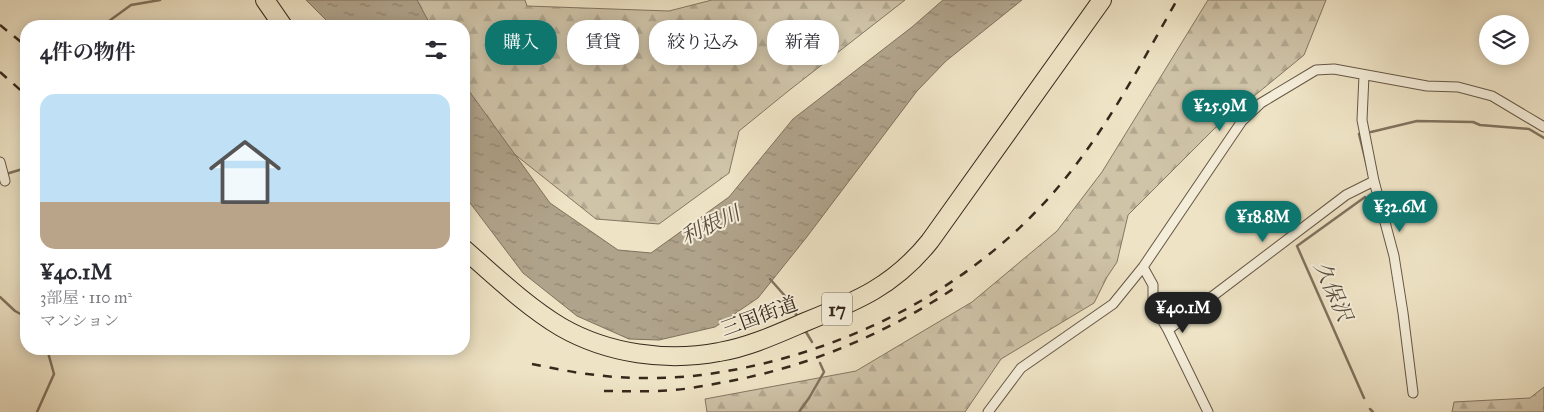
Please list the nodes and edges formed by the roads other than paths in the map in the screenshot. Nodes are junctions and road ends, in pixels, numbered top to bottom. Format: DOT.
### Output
graph roads {
  1 [pos="265,0"];
  2 [pos="1102,0"];
  3 [pos="279,20"];
  4 [pos="1364,75"];
  5 [pos="1544,127"];
  6 [pos="1,165"];
  7 [pos="5,180"];
  8 [pos="1374,181"];
  9 [pos="470,254"];
  10 [pos="1143,267"];
  11 [pos="1168,330"];
  12 [pos="1413,393"];
  13 [pos="988,412"];
  14 [pos="1208,412"];
  1 -- 3 [label="highway"];
  2 -- 9 [label="highway, 三国街道 / 17"];
  4 -- 5 [label="street"];
  4 -- 8 [label="street"];
  4 -- 10 [label="street"];
  6 -- 7 [label="street"];
  8 -- 11 [label="street"];
  8 -- 12 [label="street"];
  10 -- 11 [label="street"];
  10 -- 13 [label="street"];
  11 -- 14 [label="street"];
}
